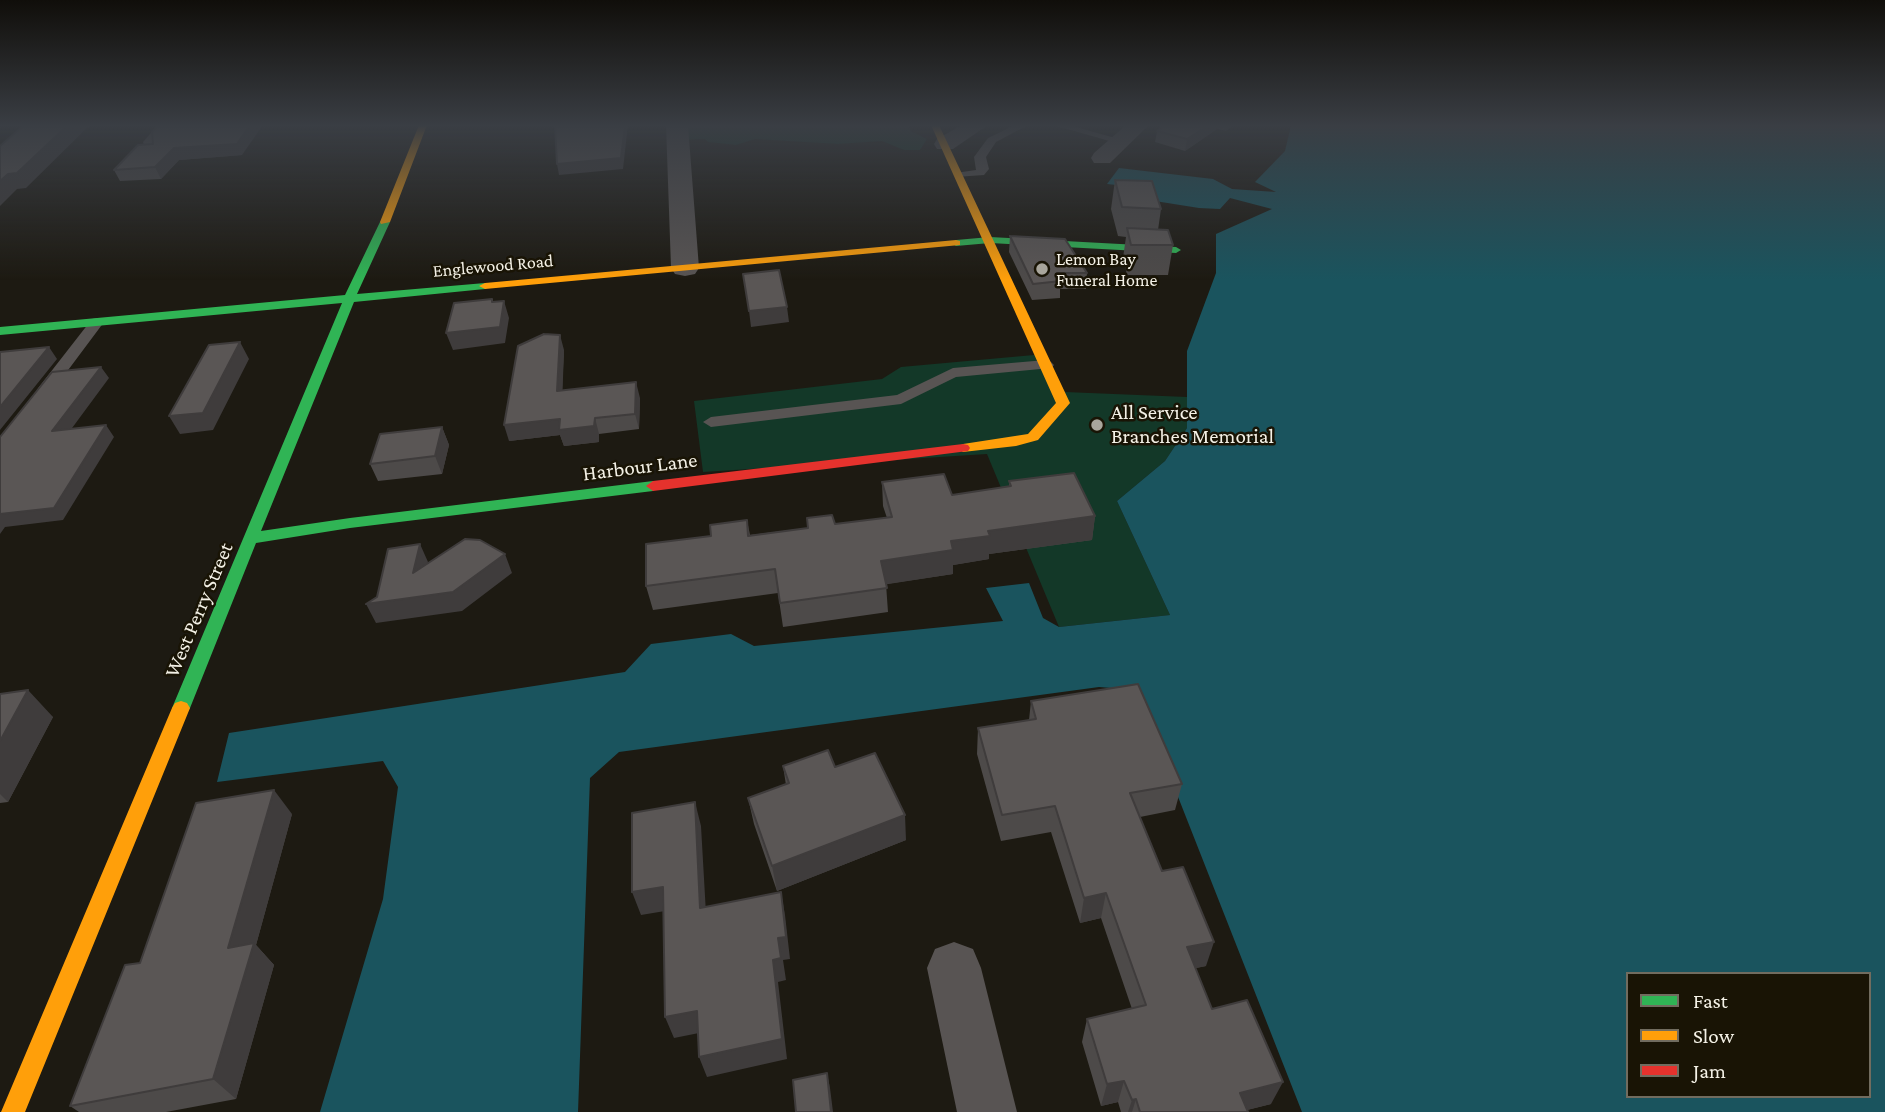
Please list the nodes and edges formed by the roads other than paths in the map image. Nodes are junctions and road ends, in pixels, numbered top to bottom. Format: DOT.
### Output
graph roads {
  1 [pos="403,177"];
  2 [pos="680,177"];
  3 [pos="960,177"];
  4 [pos="990,240"];
  5 [pos="1176,250"];
  6 [pos="685,268"];
  7 [pos="350,298"];
  8 [pos="97,322"];
  9 [pos="0,331"];
  10 [pos="1046,365"];
  11 [pos="35,403"];
  12 [pos="711,422"];
  13 [pos="252,538"];
  14 [pos="954,968"];
  15 [pos="13,1112"];
  16 [pos="987,1112"];
  1 -- 7 [label="street, West Perry Street"];
  2 -- 6 [label="street"];
  3 -- 4 [label="street"];
  4 -- 5 [label="street, Englewood Road"];
  4 -- 6 [label="street, Englewood Road"];
  4 -- 10 [label="street"];
  6 -- 7 [label="street, Englewood Road"];
  7 -- 8 [label="street, Englewood Road"];
  7 -- 13 [label="street, West Perry Street"];
  8 -- 9 [label="street, Englewood Road"];
  8 -- 11 [label="lane"];
  10 -- 12 [label="lane"];
  10 -- 13 [label="street, Harbour Lane"];
  13 -- 15 [label="street, West Perry Street"];
  14 -- 16 [label="street"];
}
